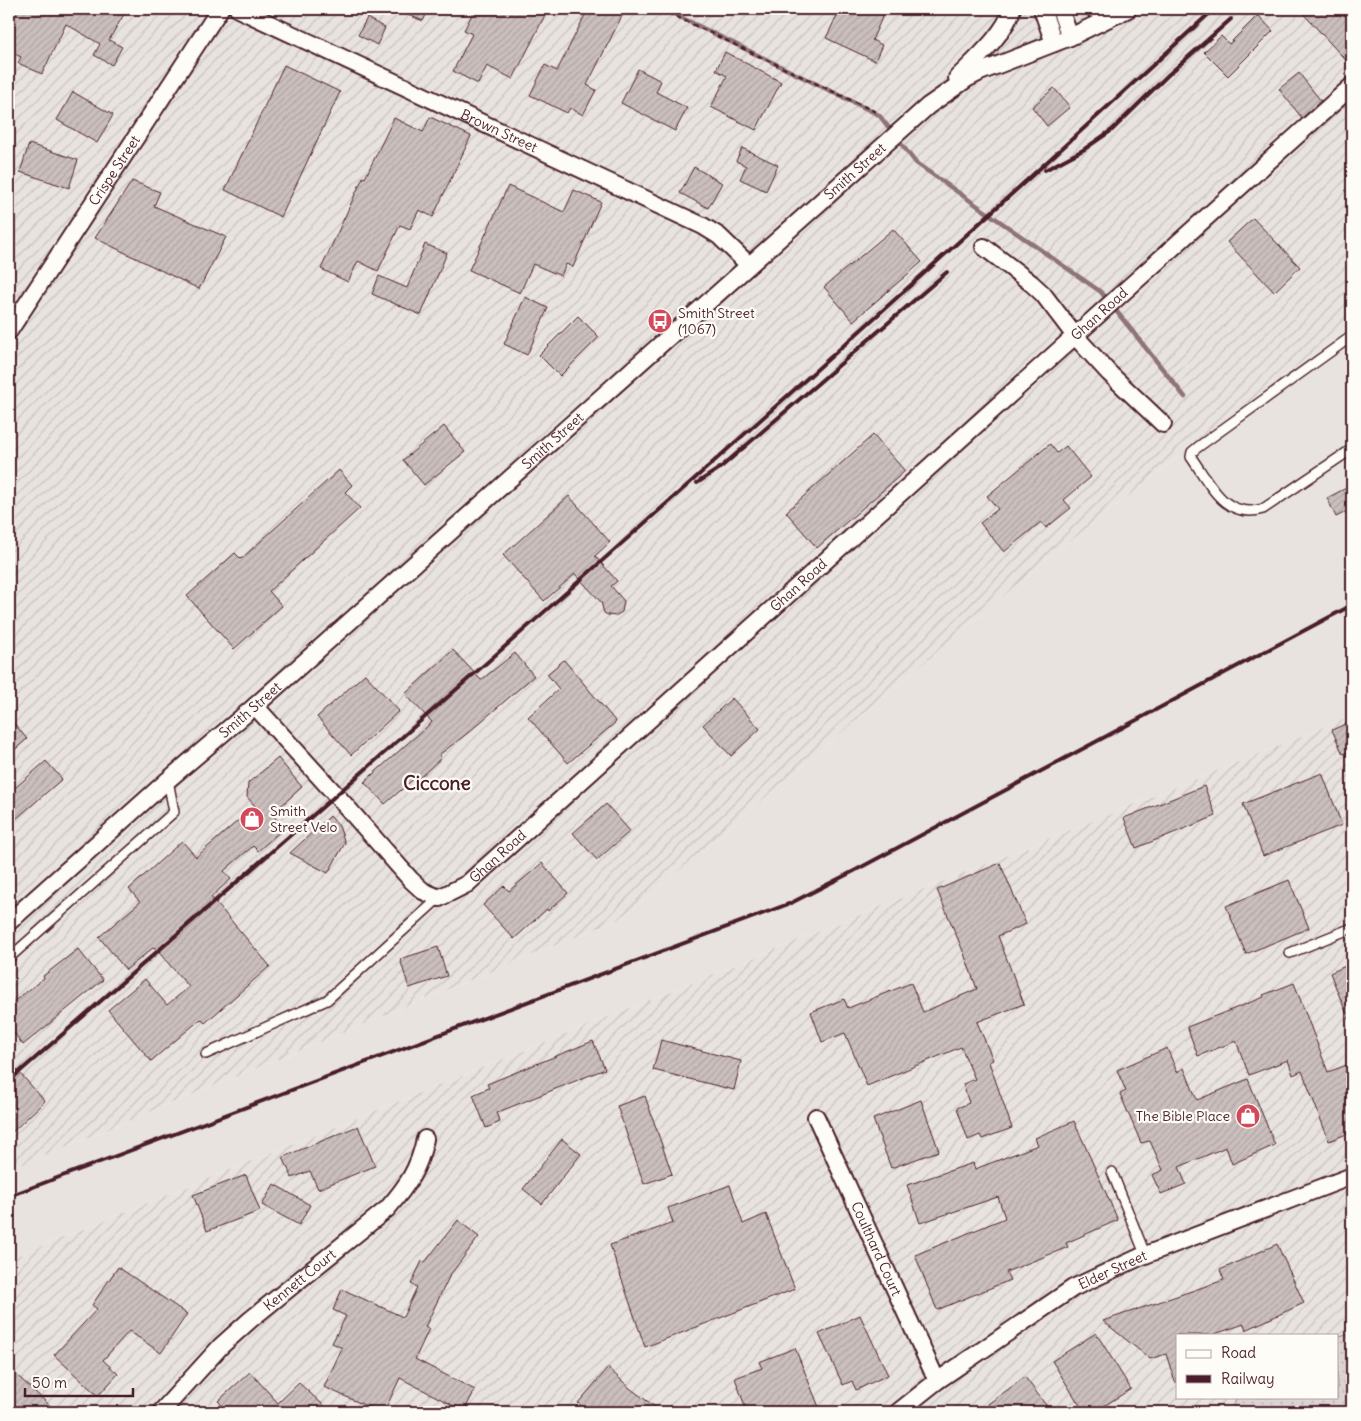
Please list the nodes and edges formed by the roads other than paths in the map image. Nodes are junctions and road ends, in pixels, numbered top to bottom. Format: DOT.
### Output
graph roads {
  1 [pos="220,9"];
  2 [pos="238,9"];
  3 [pos="1012,9"];
  4 [pos="1042,9"];
  5 [pos="1060,9"];
  6 [pos="1094,9"];
  7 [pos="1123,12"];
  8 [pos="1070,38"];
  9 [pos="1054,43"];
  10 [pos="1352,86"];
  11 [pos="928,106"];
  12 [pos="984,247"];
  13 [pos="749,265"];
  14 [pos="9,331"];
  15 [pos="1075,336"];
  16 [pos="1352,336"];
  17 [pos="1163,424"];
  18 [pos="1352,449"];
  19 [pos="255,706"];
  20 [pos="168,780"];
  21 [pos="439,898"];
  22 [pos="9,922"];
  23 [pos="1352,928"];
  24 [pos="1290,953"];
  25 [pos="9,958"];
  26 [pos="206,1054"];
  27 [pos="816,1117"];
  28 [pos="425,1139"];
  29 [pos="1112,1172"];
  30 [pos="1352,1176"];
  31 [pos="1145,1254"];
  32 [pos="937,1381"];
  33 [pos="161,1412"];
  34 [pos="898,1412"];
  1 -- 14 [label="street, Crispe Street"];
  2 -- 13 [label="street, Brown Street"];
  3 -- 11 [label="street"];
  4 -- 9 [label="street"];
  5 -- 8 [label="street"];
  6 -- 7 [label="street"];
  7 -- 8 [label="street, Smith Street"];
  8 -- 9 [label="street, Smith Street"];
  9 -- 11 [label="street, Smith Street"];
  10 -- 15 [label="street, Ghan Road"];
  11 -- 13 [label="street, Smith Street"];
  12 -- 15 [label="street"];
  13 -- 19 [label="street, Smith Street"];
  15 -- 17 [label="street"];
  15 -- 21 [label="street, Ghan Road"];
  16 -- 18 [label="lane"];
  19 -- 20 [label="street, Smith Street"];
  19 -- 21 [label="street"];
  20 -- 22 [label="street, Smith Street"];
  20 -- 25 [label="lane"];
  21 -- 26 [label="lane"];
  23 -- 24 [label="lane"];
  27 -- 32 [label="street, Coulthard Court"];
  28 -- 33 [label="street, Kennett Court"];
  29 -- 31 [label="lane"];
  30 -- 31 [label="street, Elder Street"];
  31 -- 32 [label="street, Elder Street"];
  32 -- 34 [label="street, Elder Street"];
}
